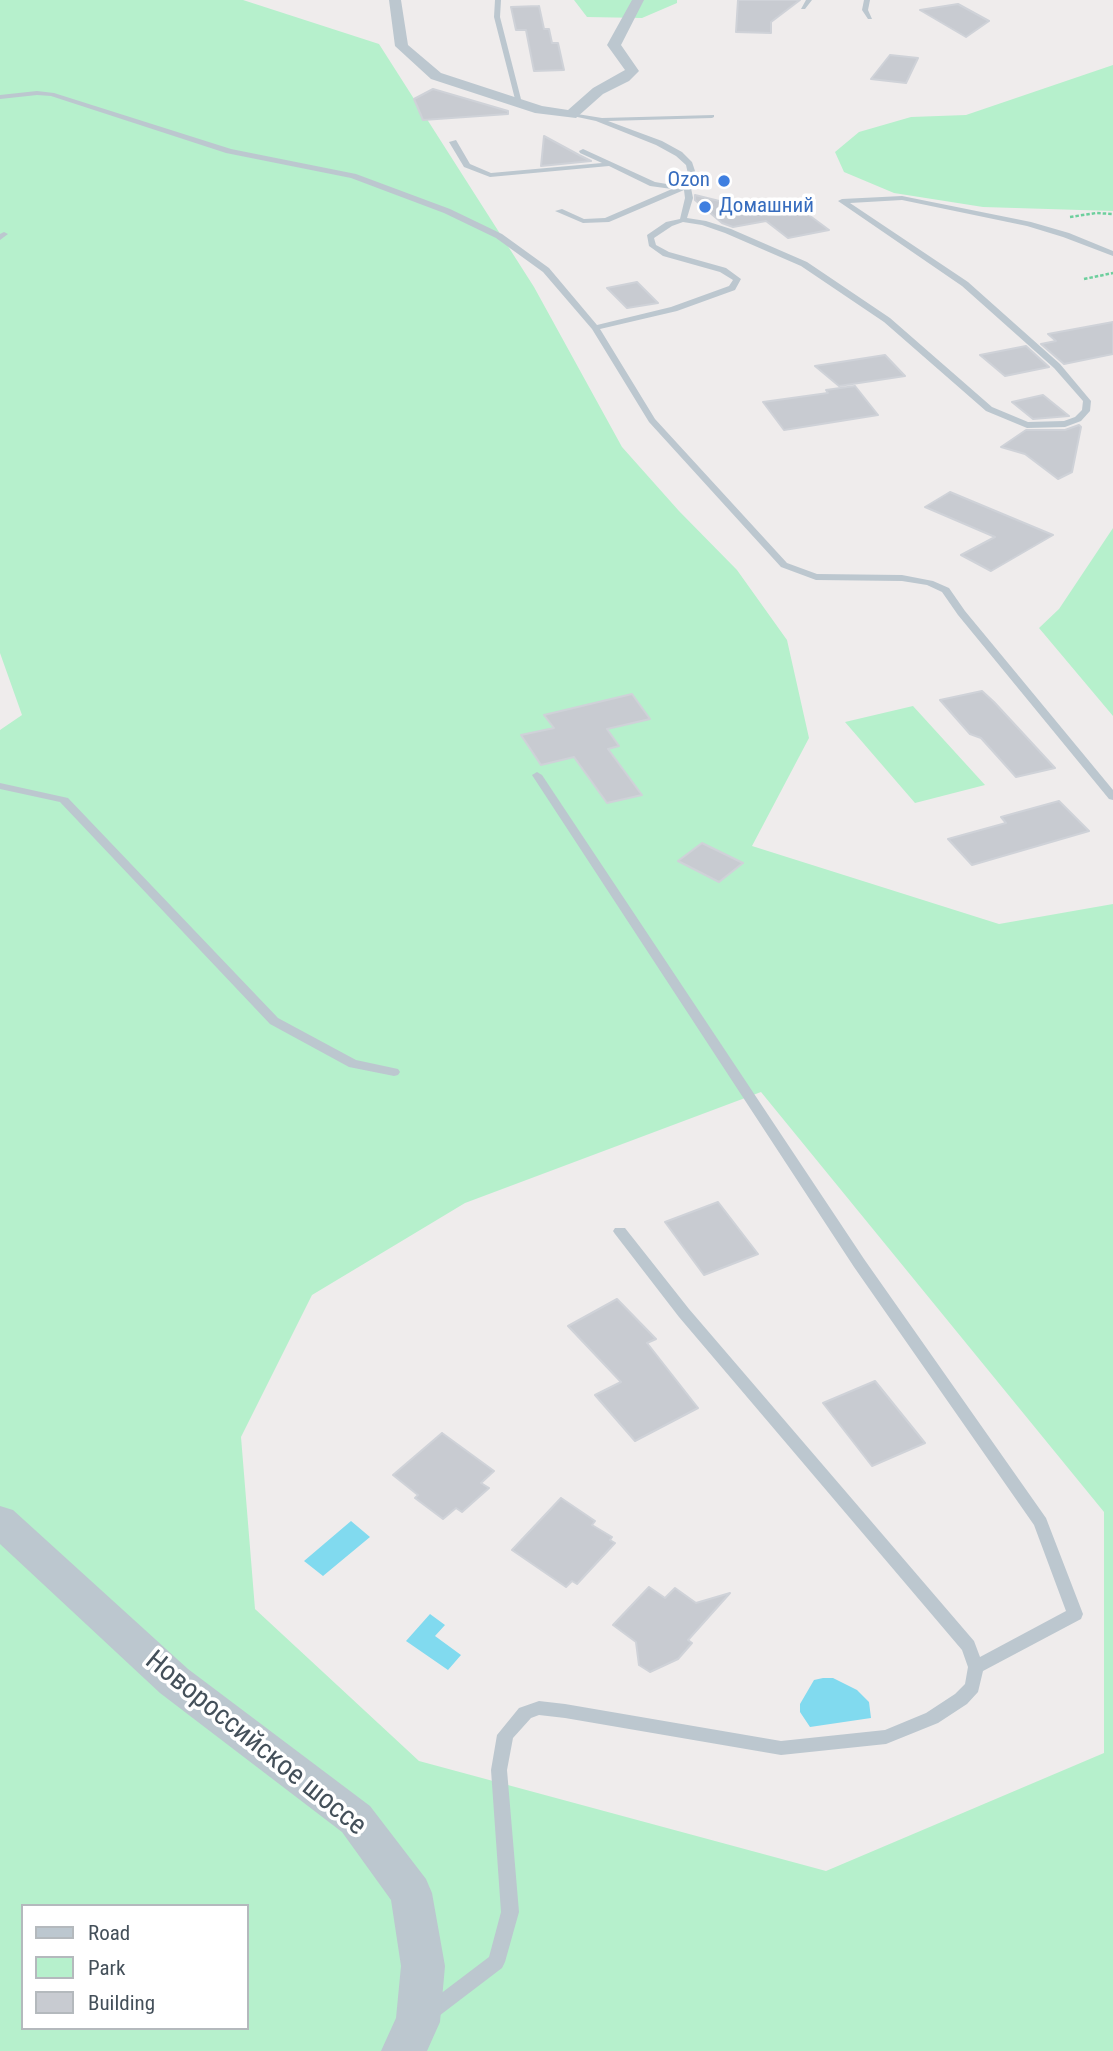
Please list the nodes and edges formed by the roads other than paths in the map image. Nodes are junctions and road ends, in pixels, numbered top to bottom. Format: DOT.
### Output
graph roads {
  1 [pos="395,0"];
  2 [pos="498,0"];
  3 [pos="638,0"];
  4 [pos="809,0"];
  5 [pos="867,0"];
  6 [pos="803,8"];
  7 [pos="870,18"];
  8 [pos="0,97"];
  9 [pos="519,103"];
  10 [pos="571,115"];
  11 [pos="712,116"];
  12 [pos="597,119"];
  13 [pos="453,142"];
  14 [pos="583,151"];
  15 [pos="609,164"];
  16 [pos="684,188"];
  17 [pos="559,211"];
  18 [pos="683,220"];
  19 [pos="1113,254"];
  20 [pos="595,328"];
  21 [pos="537,775"];
  22 [pos="0,786"];
  23 [pos="1113,797"];
  24 [pos="394,1072"];
  25 [pos="621,1231"];
  26 [pos="0,1521"];
  27 [pos="976,1667"];
  28 [pos="410,2036"];
  1 -- 9 [label="street"];
  2 -- 9 [label="lane"];
  3 -- 10 [label="street"];
  4 -- 6 [label="lane"];
  5 -- 7 [label="lane"];
  8 -- 20 [label="lane"];
  9 -- 10 [label="street"];
  10 -- 12 [label="lane"];
  11 -- 12 [label="lane"];
  12 -- 16 [label="lane"];
  13 -- 15 [label="lane"];
  14 -- 15 [label="lane"];
  15 -- 16 [label="lane"];
  16 -- 17 [label="lane"];
  16 -- 18 [label="lane"];
  18 -- 19 [label="lane"];
  18 -- 20 [label="lane"];
  20 -- 23 [label="lane"];
  21 -- 27 [label="lane"];
  22 -- 24 [label="lane"];
  25 -- 27 [label="lane"];
  26 -- 28 [label="street, Новороссийское шоссе"];
  27 -- 28 [label="lane"];
}
